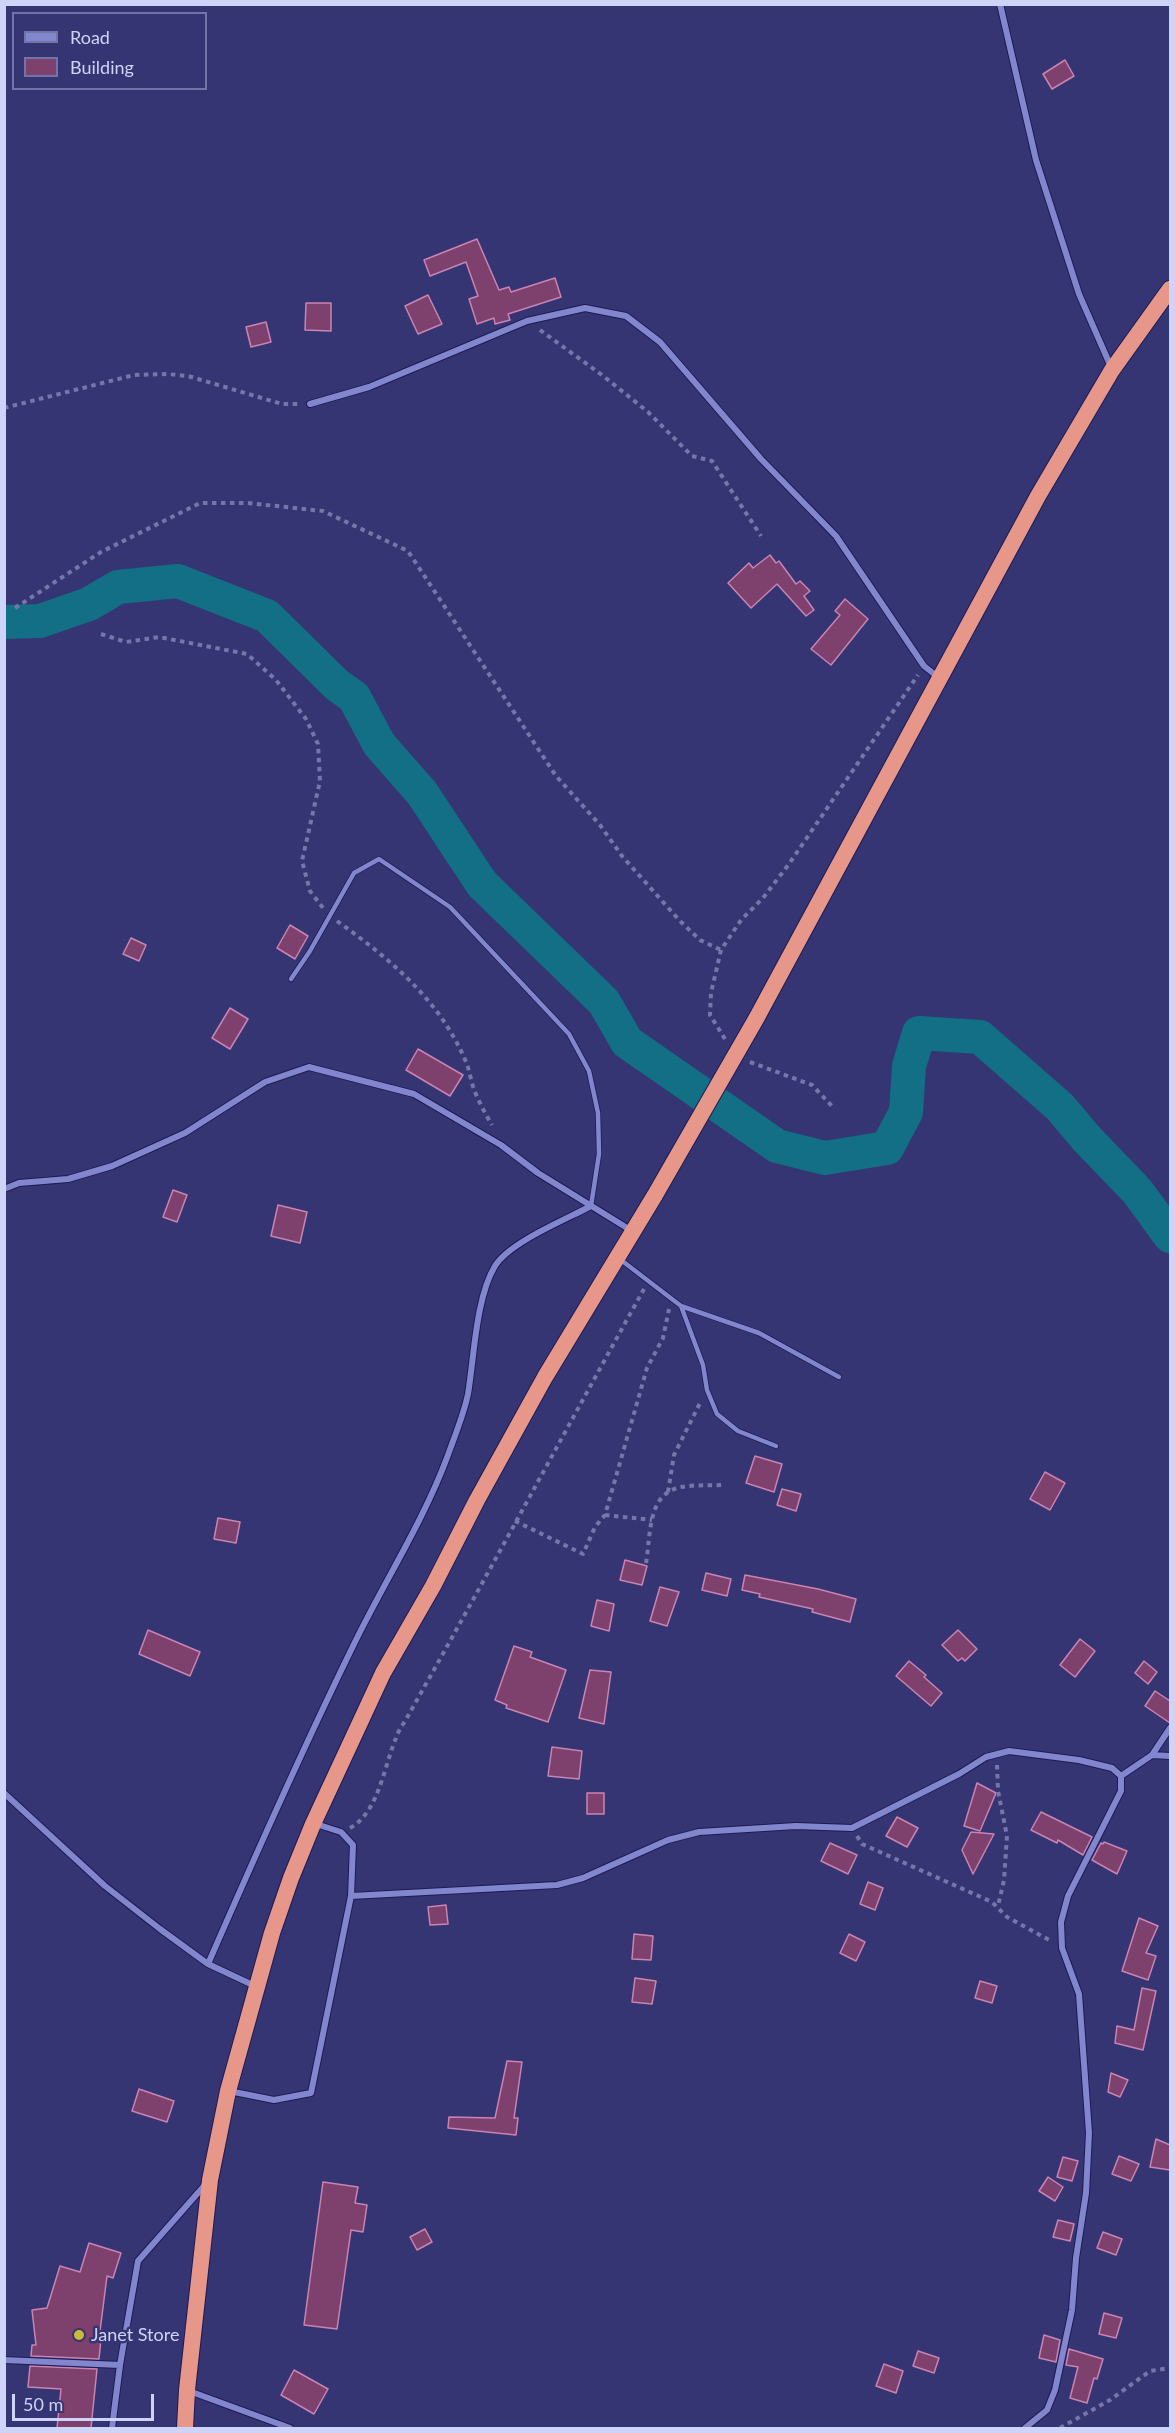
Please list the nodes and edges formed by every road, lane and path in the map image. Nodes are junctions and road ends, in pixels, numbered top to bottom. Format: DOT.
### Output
graph roads {
  1 [pos="1000,4"];
  2 [pos="1170,289"];
  3 [pos="527,321"];
  4 [pos="1112,370"];
  5 [pos="310,404"];
  6 [pos="4,408"];
  7 [pos="761,536"];
  8 [pos="15,608"];
  9 [pos="101,634"];
  10 [pos="924,666"];
  11 [pos="939,677"];
  12 [pos="328,915"];
  13 [pos="721,950"];
  14 [pos="291,979"];
  15 [pos="731,1045"];
  16 [pos="746,1058"];
  17 [pos="832,1106"];
  18 [pos="501,1145"];
  19 [pos="4,1190"];
  20 [pos="591,1206"];
  21 [pos="633,1231"];
  22 [pos="618,1257"];
  23 [pos="648,1281"];
  24 [pos="672,1299"];
  25 [pos="681,1306"];
  26 [pos="839,1377"];
  27 [pos="707,1390"];
  28 [pos="776,1446"];
  29 [pos="722,1485"];
  30 [pos="668,1492"];
  31 [pos="606,1515"];
  32 [pos="515,1521"];
  33 [pos="653,1521"];
  34 [pos="646,1563"];
  35 [pos="1170,1728"];
  36 [pos="995,1755"];
  37 [pos="1152,1755"];
  38 [pos="1170,1756"];
  39 [pos="1121,1776"];
  40 [pos="4,1793"];
  41 [pos="313,1824"];
  42 [pos="852,1828"];
  43 [pos="341,1832"];
  44 [pos="351,1896"];
  45 [pos="998,1906"];
  46 [pos="1062,1948"];
  47 [pos="208,1964"];
  48 [pos="258,1987"];
  49 [pos="228,2091"];
  50 [pos="210,2180"];
  51 [pos="4,2360"];
  52 [pos="120,2365"];
  53 [pos="1170,2368"];
  54 [pos="187,2390"];
  55 [pos="112,2428"];
  56 [pos="185,2428"];
  57 [pos="290,2428"];
  58 [pos="1025,2428"];
  59 [pos="1060,2428"];
  1 -- 4 [label="street"];
  2 -- 4 [label="highway"];
  3 -- 5 [label="street"];
  3 -- 7 [label="path"];
  3 -- 10 [label="street"];
  4 -- 11 [label="highway"];
  5 -- 6 [label="path"];
  8 -- 13 [label="path"];
  9 -- 12 [label="path"];
  10 -- 11 [label="street"];
  10 -- 13 [label="path"];
  11 -- 21 [label="highway, bridge"];
  12 -- 14 [label="lane"];
  12 -- 18 [label="path"];
  12 -- 20 [label="lane"];
  13 -- 15 [label="path"];
  16 -- 17 [label="path"];
  18 -- 19 [label="street"];
  18 -- 20 [label="street"];
  20 -- 21 [label="street"];
  20 -- 47 [label="street"];
  21 -- 22 [label="highway"];
  22 -- 23 [label="lane"];
  22 -- 41 [label="highway"];
  23 -- 24 [label="lane"];
  23 -- 32 [label="path"];
  24 -- 25 [label="lane"];
  24 -- 31 [label="path"];
  25 -- 26 [label="lane"];
  25 -- 27 [label="lane"];
  27 -- 28 [label="lane"];
  27 -- 30 [label="path"];
  29 -- 30 [label="path"];
  30 -- 33 [label="path"];
  31 -- 32 [label="path"];
  31 -- 33 [label="path"];
  32 -- 43 [label="path"];
  33 -- 34 [label="path"];
  35 -- 37 [label="street"];
  36 -- 39 [label="street"];
  36 -- 42 [label="street"];
  36 -- 45 [label="path"];
  37 -- 38 [label="street"];
  37 -- 39 [label="street"];
  39 -- 46 [label="street"];
  40 -- 47 [label="street"];
  41 -- 43 [label="street"];
  41 -- 48 [label="highway"];
  42 -- 44 [label="street"];
  42 -- 45 [label="path"];
  43 -- 44 [label="street"];
  44 -- 49 [label="street"];
  45 -- 46 [label="path"];
  46 -- 58 [label="street"];
  47 -- 48 [label="street"];
  48 -- 49 [label="highway"];
  49 -- 50 [label="highway"];
  50 -- 52 [label="street"];
  50 -- 54 [label="highway"];
  51 -- 52 [label="street"];
  52 -- 55 [label="street"];
  53 -- 59 [label="path"];
  54 -- 56 [label="highway"];
  54 -- 57 [label="street"];
}
